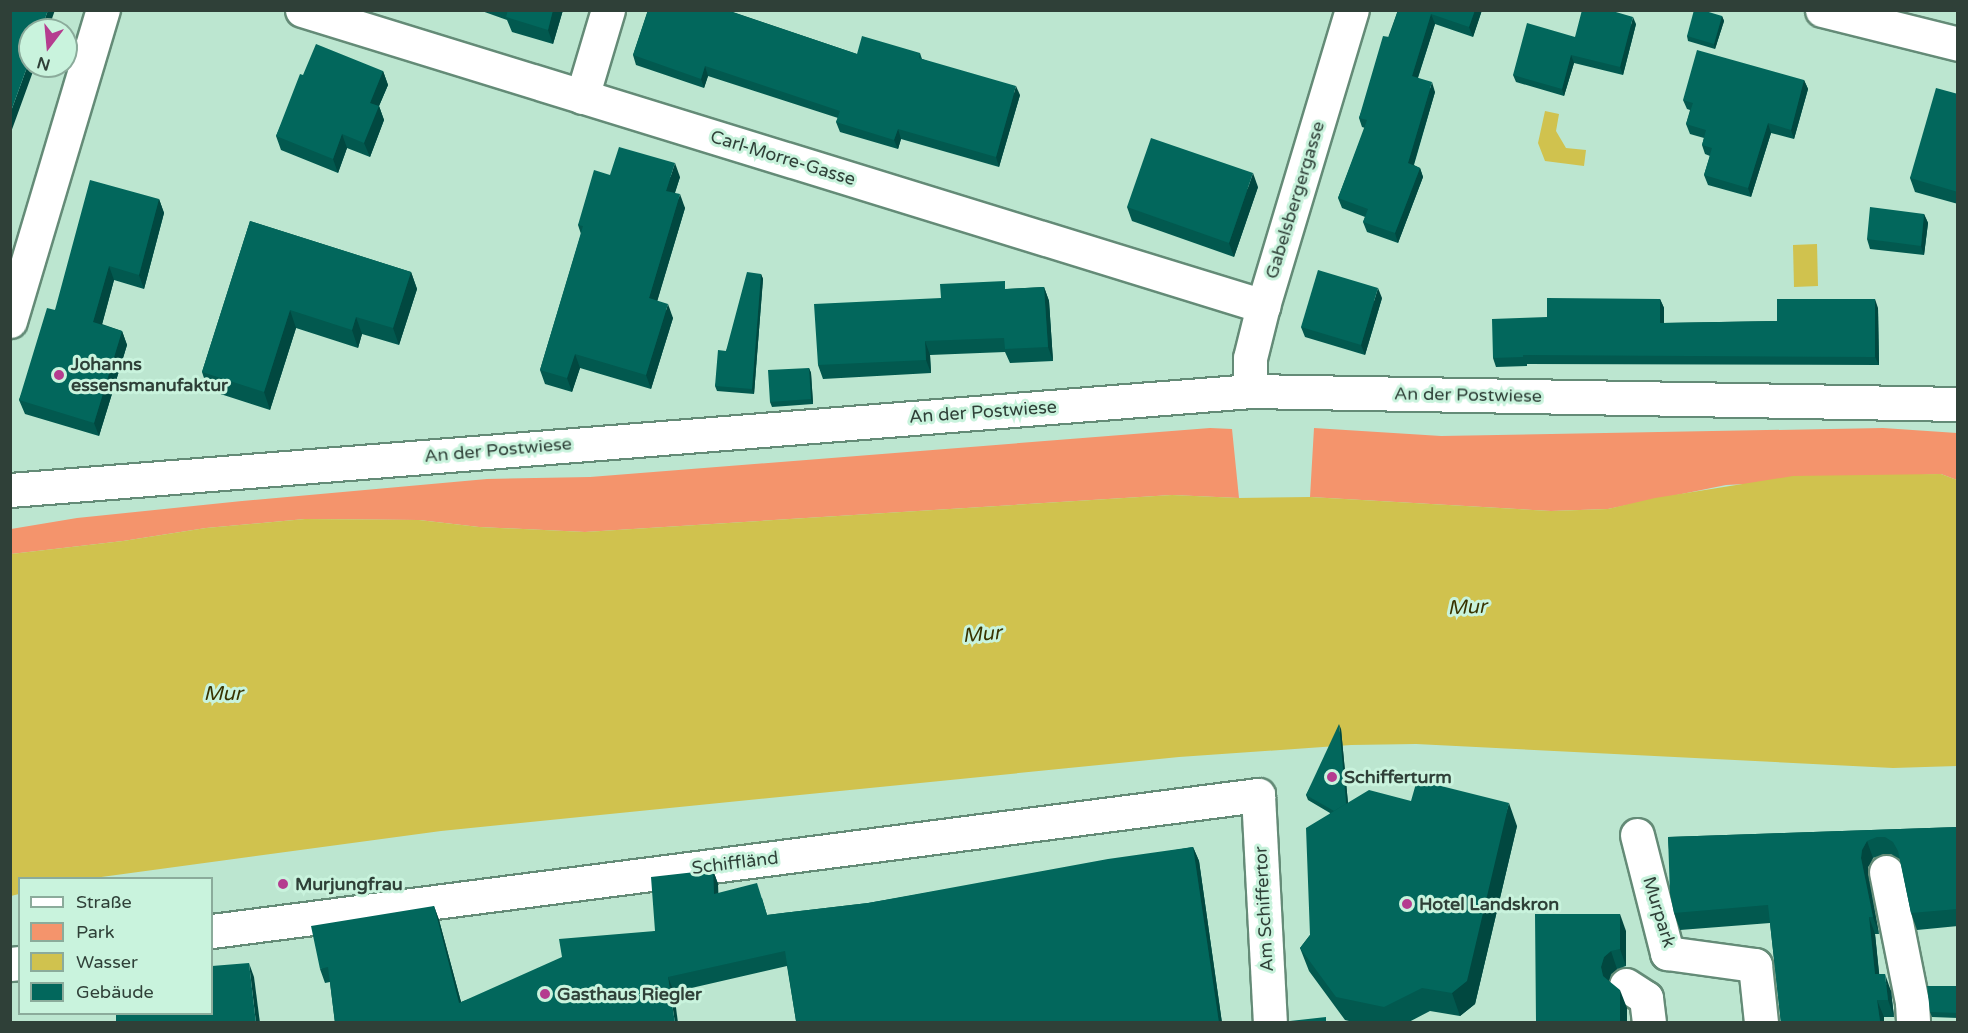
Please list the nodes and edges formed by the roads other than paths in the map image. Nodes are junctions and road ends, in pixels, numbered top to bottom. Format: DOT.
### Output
graph roads {
  1 [pos="103,10"];
  2 [pos="302,10"];
  3 [pos="608,10"];
  4 [pos="1352,10"];
  5 [pos="1822,10"];
  6 [pos="1958,44"];
  7 [pos="582,97"];
  8 [pos="23,235"];
  9 [pos="1263,306"];
  10 [pos="10,321"];
  11 [pos="1250,391"];
  12 [pos="1958,404"];
  13 [pos="10,490"];
  14 [pos="1258,795"];
  15 [pos="1637,835"];
  16 [pos="1886,872"];
  17 [pos="213,931"];
  18 [pos="1626,985"];
  19 [pos="1270,1023"];
  20 [pos="1649,1023"];
  21 [pos="1761,1023"];
  22 [pos="1913,1023"];
  1 -- 8 [label="street"];
  2 -- 7 [label="street, Carl-Morre-Gasse"];
  3 -- 7 [label="street"];
  4 -- 9 [label="street, Gabelsbergergasse"];
  5 -- 6 [label="street"];
  7 -- 9 [label="street, Carl-Morre-Gasse"];
  8 -- 10 [label="street"];
  9 -- 11 [label="street, Gabelsbergergasse"];
  11 -- 12 [label="street, An der Postwiese"];
  11 -- 13 [label="street, An der Postwiese"];
  14 -- 17 [label="street, Schiffländ"];
  14 -- 19 [label="street, Am Schiffertor"];
  15 -- 21 [label="street, Murpark"];
  16 -- 22 [label="street"];
  18 -- 20 [label="street"];
}
